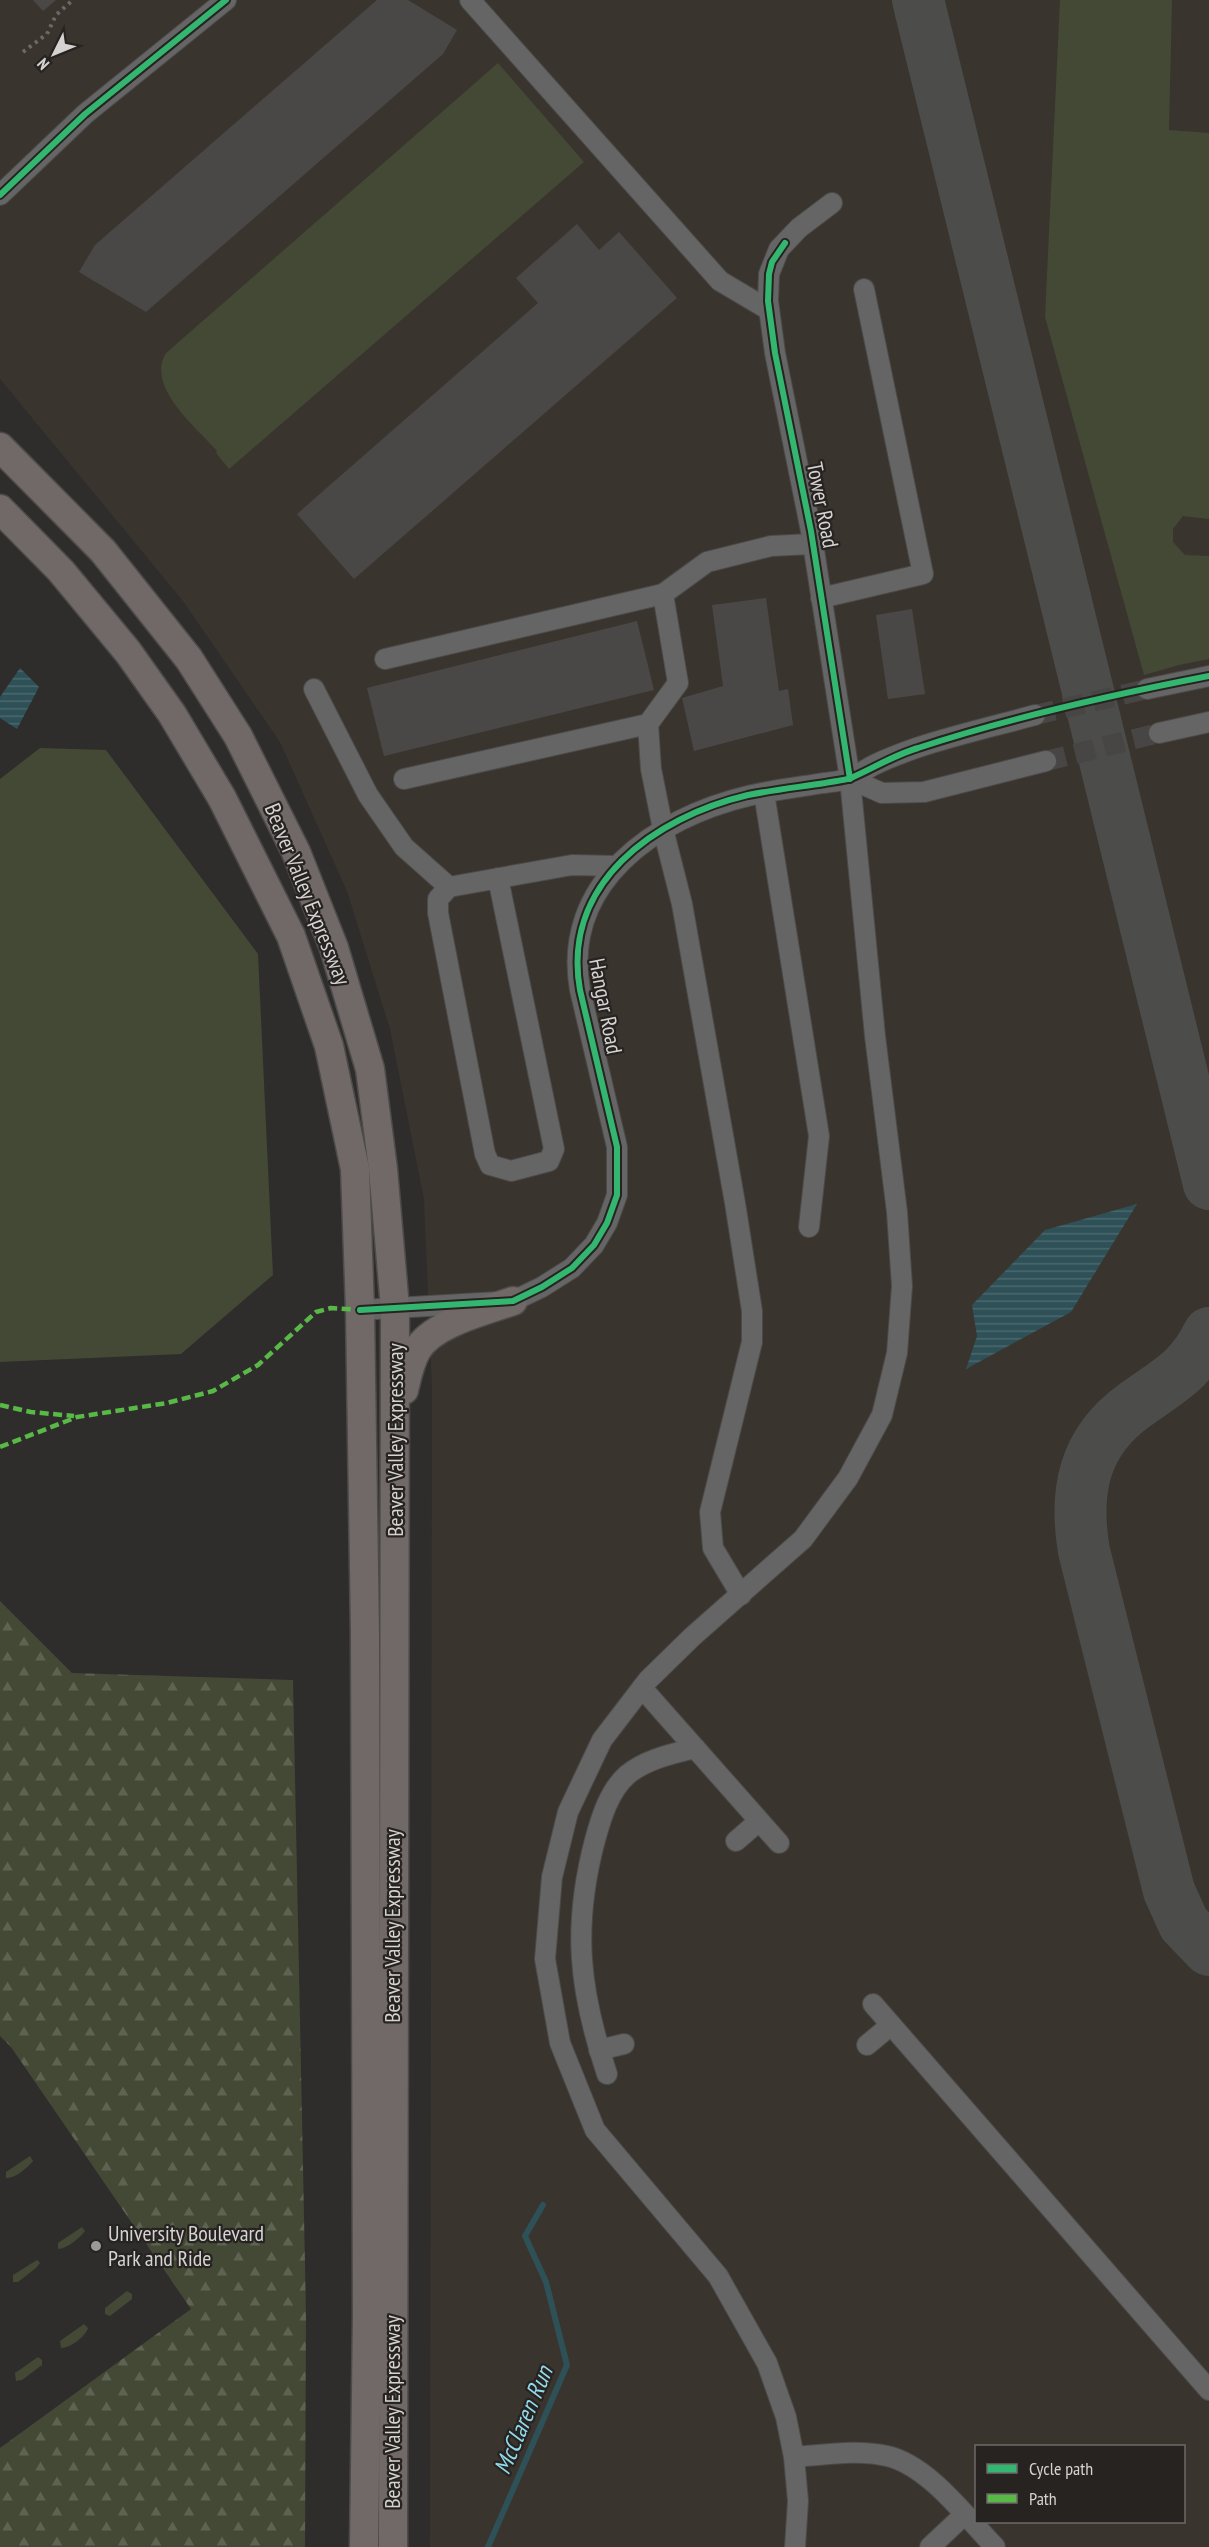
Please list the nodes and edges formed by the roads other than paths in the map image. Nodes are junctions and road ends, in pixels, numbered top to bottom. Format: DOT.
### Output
graph roads {
  1 [pos="226,0"];
  2 [pos="470,0"];
  3 [pos="0,195"];
  4 [pos="832,203"];
  5 [pos="864,289"];
  6 [pos="769,310"];
  7 [pos="0,425"];
  8 [pos="7,454"];
  9 [pos="0,509"];
  10 [pos="812,543"];
  11 [pos="663,594"];
  12 [pos="821,598"];
  13 [pos="385,659"];
  14 [pos="1209,676"];
  15 [pos="1147,688"];
  16 [pos="314,689"];
  17 [pos="1035,715"];
  18 [pos="1209,722"];
  19 [pos="648,724"];
  20 [pos="1158,733"];
  21 [pos="1046,761"];
  22 [pos="404,779"];
  23 [pos="850,779"];
  24 [pos="764,793"];
  25 [pos="663,829"];
  26 [pos="617,866"];
  27 [pos="498,878"];
  28 [pos="449,887"];
  29 [pos="809,1227"];
  30 [pos="513,1301"];
  31 [pos="395,1308"];
  32 [pos="360,1310"];
  33 [pos="396,1415"];
  34 [pos="741,1595"];
  35 [pos="642,1688"];
  36 [pos="695,1748"];
  37 [pos="759,1821"];
  38 [pos="736,1841"];
  39 [pos="779,1843"];
  40 [pos="873,2004"];
  41 [pos="891,2025"];
  42 [pos="624,2044"];
  43 [pos="867,2045"];
  44 [pos="599,2050"];
  45 [pos="607,2074"];
  46 [pos="1209,2390"];
  47 [pos="795,2457"];
  48 [pos="964,2515"];
  49 [pos="364,2547"];
  50 [pos="393,2547"];
  51 [pos="795,2547"];
  52 [pos="930,2547"];
  53 [pos="995,2547"];
  1 -- 3 [label="street"];
  2 -- 6 [label="street"];
  4 -- 6 [label="street, Tower Road"];
  5 -- 12 [label="street"];
  6 -- 10 [label="street, Tower Road"];
  7 -- 8 [label="highway"];
  8 -- 31 [label="highway, Beaver Valley Expressway"];
  9 -- 32 [label="highway, Beaver Valley Expressway"];
  10 -- 11 [label="street"];
  10 -- 12 [label="street, Tower Road"];
  11 -- 13 [label="street"];
  11 -- 19 [label="street"];
  12 -- 23 [label="street, Tower Road"];
  14 -- 15 [label="street"];
  16 -- 28 [label="street"];
  17 -- 23 [label="street, Hangar Road"];
  18 -- 20 [label="street"];
  19 -- 22 [label="street"];
  19 -- 25 [label="street"];
  21 -- 23 [label="street"];
  23 -- 24 [label="street, Hangar Road"];
  23 -- 34 [label="street, Tower Road"];
  24 -- 25 [label="street, Hangar Road"];
  24 -- 29 [label="street"];
  25 -- 26 [label="street, Hangar Road"];
  25 -- 34 [label="street"];
  26 -- 27 [label="street"];
  26 -- 30 [label="street, Hangar Road"];
  27 -- 28 [label="street"];
  27 -- 28 [label="street"];
  30 -- 31 [label="street, Hangar Road"];
  30 -- 33 [label="highway"];
  31 -- 32 [label="street, Hangar Road"];
  31 -- 33 [label="highway, Beaver Valley Expressway"];
  32 -- 49 [label="highway, Beaver Valley Expressway"];
  33 -- 50 [label="highway, Beaver Valley Expressway"];
  34 -- 35 [label="street, Tower Road"];
  35 -- 36 [label="street"];
  35 -- 47 [label="street, Tower Road"];
  36 -- 37 [label="street"];
  36 -- 44 [label="street"];
  37 -- 38 [label="street"];
  37 -- 39 [label="street"];
  40 -- 41 [label="street"];
  41 -- 43 [label="street"];
  41 -- 46 [label="street"];
  42 -- 44 [label="street"];
  44 -- 45 [label="street"];
  47 -- 48 [label="street"];
  47 -- 51 [label="street, Tower Road"];
  48 -- 52 [label="street"];
  48 -- 53 [label="street"];
}
